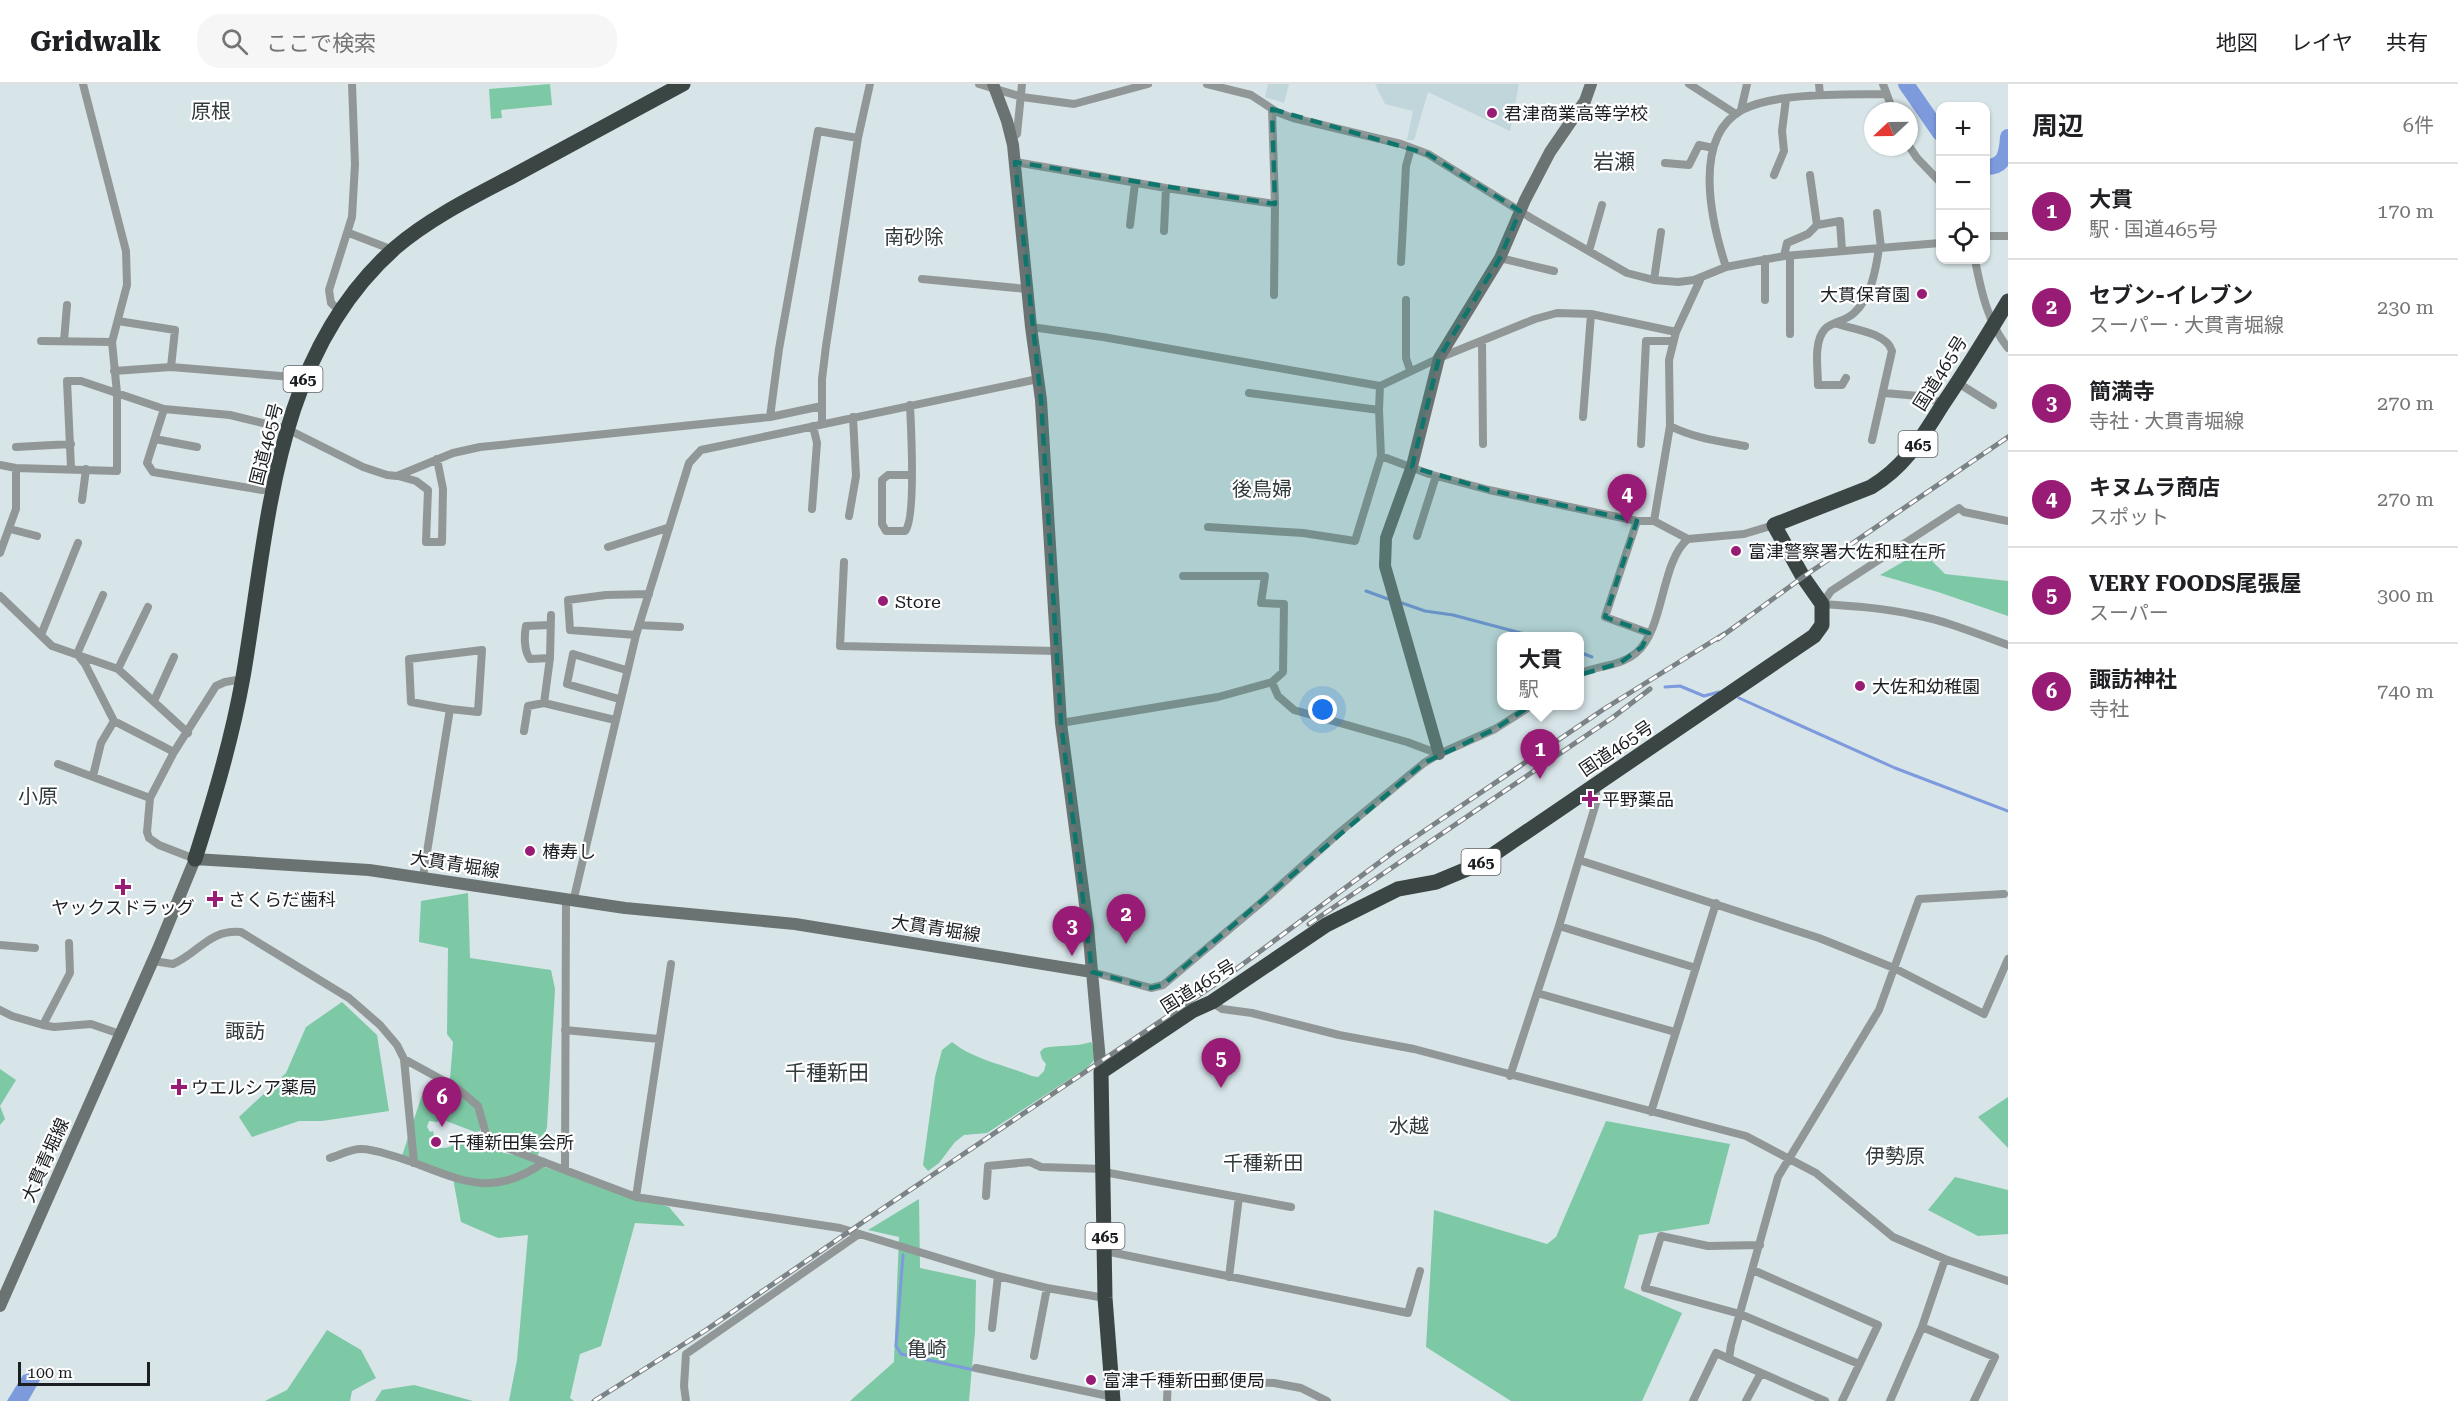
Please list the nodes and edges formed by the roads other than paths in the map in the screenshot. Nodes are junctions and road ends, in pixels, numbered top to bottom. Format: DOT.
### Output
graph roads {
  1 [pos="83,84"];
  2 [pos="352,84"];
  3 [pos="683,84"];
  4 [pos="870,84"];
  5 [pos="978,84"];
  6 [pos="1022,84"];
  7 [pos="1148,84"];
  8 [pos="1207,84"];
  9 [pos="1591,84"];
  10 [pos="1689,84"];
  11 [pos="1747,84"];
  12 [pos="1819,84"];
  13 [pos="1883,84"];
  14 [pos="994,87"];
  15 [pos="1886,94"];
  16 [pos="1820,95"];
  17 [pos="1022,97"];
  18 [pos="1786,99"];
  19 [pos="1889,102"];
  20 [pos="1272,109"];
  21 [pos="1738,112"];
  22 [pos="858,138"];
  23 [pos="1011,139"];
  24 [pos="1411,148"];
  25 [pos="1713,148"];
  26 [pos="1916,156"];
  27 [pos="1015,162"];
  28 [pos="1665,163"];
  29 [pos="1810,175"];
  30 [pos="1774,176"];
  31 [pos="1936,177"];
  32 [pos="1135,183"];
  33 [pos="1166,188"];
  34 [pos="1275,204"];
  35 [pos="1602,205"];
  36 [pos="1520,211"];
  37 [pos="1877,213"];
  38 [pos="1130,225"];
  39 [pos="1817,225"];
  40 [pos="1164,231"];
  41 [pos="1661,231"];
  42 [pos="349,233"];
  43 [pos="1990,236"];
  44 [pos="2008,236"];
  45 [pos="1936,243"];
  46 [pos="1880,248"];
  47 [pos="393,250"];
  48 [pos="1590,251"];
  49 [pos="1842,251"];
  50 [pos="1787,256"];
  51 [pos="1500,258"];
  52 [pos="1765,259"];
  53 [pos="1401,262"];
  54 [pos="1976,264"];
  55 [pos="1726,267"];
  56 [pos="1554,271"];
  57 [pos="1701,278"];
  58 [pos="922,279"];
  59 [pos="1654,280"];
  60 [pos="1027,289"];
  61 [pos="1274,295"];
  62 [pos="1406,300"];
  63 [pos="1765,300"];
  64 [pos="2008,301"];
  65 [pos="67,305"];
  66 [pos="340,311"];
  67 [pos="1591,314"];
  68 [pos="118,321"];
  69 [pos="1837,324"];
  70 [pos="1994,324"];
  71 [pos="1031,327"];
  72 [pos="1790,334"];
  73 [pos="1674,337"];
  74 [pos="40,341"];
  75 [pos="64,341"];
  76 [pos="1482,341"];
  77 [pos="112,342"];
  78 [pos="2008,348"];
  79 [pos="1439,358"];
  80 [pos="171,367"];
  81 [pos="1410,370"];
  82 [pos="114,371"];
  83 [pos="304,378"];
  84 [pos="1846,378"];
  85 [pos="1038,379"];
  86 [pos="1958,383"];
  87 [pos="1380,386"];
  88 [pos="117,393"];
  89 [pos="1249,393"];
  90 [pos="1884,393"];
  91 [pos="1944,403"];
  92 [pos="910,405"];
  93 [pos="1993,405"];
  94 [pos="822,406"];
  95 [pos="164,409"];
  96 [pos="1379,410"];
  97 [pos="770,417"];
  98 [pos="853,417"];
  99 [pos="1583,417"];
  100 [pos="817,425"];
  101 [pos="1670,426"];
  102 [pos="287,429"];
  103 [pos="155,439"];
  104 [pos="1872,440"];
  105 [pos="71,444"];
  106 [pos="1483,444"];
  107 [pos="1641,444"];
  108 [pos="1745,446"];
  109 [pos="16,447"];
  110 [pos="197,447"];
  111 [pos="1381,456"];
  112 [pos="437,459"];
  113 [pos="0,465"];
  114 [pos="1412,466"];
  115 [pos="16,468"];
  116 [pos="71,468"];
  117 [pos="86,469"];
  118 [pos="911,475"];
  119 [pos="397,476"];
  120 [pos="1436,476"];
  121 [pos="262,490"];
  122 [pos="82,500"];
  123 [pos="812,509"];
  124 [pos="849,516"];
  125 [pos="1637,521"];
  126 [pos="1654,521"];
  127 [pos="2008,521"];
  128 [pos="1774,525"];
  129 [pos="1208,526"];
  130 [pos="10,528"];
  131 [pos="667,528"];
  132 [pos="37,536"];
  133 [pos="1417,536"];
  134 [pos="1688,539"];
  135 [pos="78,543"];
  136 [pos="608,547"];
  137 [pos="0,553"];
  138 [pos="844,562"];
  139 [pos="1183,576"];
  140 [pos="649,594"];
  141 [pos="0,596"];
  142 [pos="103,596"];
  143 [pos="1822,604"];
  144 [pos="148,606"];
  145 [pos="551,615"];
  146 [pos="550,625"];
  147 [pos="639,625"];
  148 [pos="680,627"];
  149 [pos="1649,633"];
  150 [pos="41,635"];
  151 [pos="636,635"];
  152 [pos="2008,645"];
  153 [pos="1056,651"];
  154 [pos="77,654"];
  155 [pos="174,657"];
  156 [pos="550,657"];
  157 [pos="118,669"];
  158 [pos="626,670"];
  159 [pos="1584,672"];
  160 [pos="243,679"];
  161 [pos="1272,682"];
  162 [pos="620,699"];
  163 [pos="154,701"];
  164 [pos="544,703"];
  165 [pos="450,709"];
  166 [pos="1524,710"];
  167 [pos="615,720"];
  168 [pos="114,721"];
  169 [pos="1061,723"];
  170 [pos="524,731"];
  171 [pos="188,733"];
  172 [pos="174,752"];
  173 [pos="1439,754"];
  174 [pos="58,764"];
  175 [pos="93,776"];
  176 [pos="1596,785"];
  177 [pos="150,798"];
  178 [pos="195,859"];
  179 [pos="1579,860"];
  180 [pos="423,877"];
  181 [pos="2004,894"];
  182 [pos="569,901"];
  183 [pos="1716,903"];
  184 [pos="1559,926"];
  185 [pos="69,943"];
  186 [pos="0,945"];
  187 [pos="35,948"];
  188 [pos="2008,959"];
  189 [pos="153,961"];
  190 [pos="671,964"];
  191 [pos="1696,968"];
  192 [pos="1894,968"];
  193 [pos="1092,972"];
  194 [pos="1537,993"];
  195 [pos="1212,1002"];
  196 [pos="1,1011"];
  197 [pos="43,1025"];
  198 [pos="565,1030"];
  199 [pos="1675,1032"];
  200 [pos="120,1034"];
  201 [pos="659,1039"];
  202 [pos="404,1059"];
  203 [pos="1101,1072"];
  204 [pos="1510,1076"];
  205 [pos="1651,1112"];
  206 [pos="330,1158"];
  207 [pos="1788,1158"];
  208 [pos="544,1162"];
  209 [pos="414,1163"];
  210 [pos="565,1170"];
  211 [pos="1104,1171"];
  212 [pos="986,1196"];
  213 [pos="636,1197"];
  214 [pos="1239,1197"];
  215 [pos="1291,1207"];
  216 [pos="859,1234"];
  217 [pos="1760,1245"];
  218 [pos="1105,1251"];
  219 [pos="1945,1259"];
  220 [pos="1753,1270"];
  221 [pos="1420,1271"];
  222 [pos="999,1276"];
  223 [pos="1229,1277"];
  224 [pos="2008,1281"];
  225 [pos="1047,1288"];
  226 [pos="1105,1298"];
  227 [pos="0,1306"];
  228 [pos="1740,1314"];
  229 [pos="1922,1327"];
  230 [pos="992,1328"];
  231 [pos="1034,1356"];
  232 [pos="1729,1359"];
  233 [pos="1860,1364"];
  234 [pos="976,1368"];
  235 [pos="1761,1372"];
  236 [pos="1111,1376"];
  237 [pos="1168,1378"];
  238 [pos="1803,1391"];
  239 [pos="1113,1399"];
  240 [pos="686,1401"];
  241 [pos="1167,1401"];
  242 [pos="1328,1401"];
  243 [pos="1693,1401"];
  244 [pos="1746,1401"];
  245 [pos="1798,1401"];
  246 [pos="1825,1401"];
  247 [pos="1842,1401"];
  248 [pos="1890,1401"];
  249 [pos="1974,1401"];
  1 -- 68 [label="street"];
  2 -- 42 [label="street"];
  3 -- 47 [label="highway, 国道465号 / 465"];
  4 -- 22 [label="street"];
  5 -- 14 [label="street"];
  6 -- 17 [label="street"];
  7 -- 17 [label="street"];
  8 -- 20 [label="street"];
  9 -- 36 [label="street"];
  10 -- 21 [label="street"];
  11 -- 21 [label="street"];
  12 -- 16 [label="street"];
  13 -- 15 [label="street"];
  14 -- 17 [label="street"];
  14 -- 23 [label="street"];
  15 -- 16 [label="street"];
  15 -- 19 [label="street"];
  16 -- 18 [label="street"];
  17 -- 23 [label="street"];
  18 -- 21 [label="street"];
  18 -- 30 [label="street"];
  20 -- 24 [label="street"];
  20 -- 34 [label="street"];
  21 -- 25 [label="street"];
  22 -- 94 [label="street"];
  22 -- 97 [label="street"];
  23 -- 27 [label="street"];
  24 -- 36 [label="street"];
  24 -- 53 [label="street"];
  25 -- 28 [label="street"];
  25 -- 55 [label="street"];
  26 -- 31 [label="street"];
  27 -- 32 [label="street"];
  27 -- 60 [label="street"];
  29 -- 39 [label="street"];
  32 -- 33 [label="street"];
  32 -- 38 [label="street"];
  33 -- 34 [label="street"];
  33 -- 40 [label="street"];
  34 -- 61 [label="street"];
  35 -- 48 [label="street"];
  36 -- 48 [label="street"];
  36 -- 51 [label="street"];
  37 -- 46 [label="street"];
  39 -- 49 [label="street"];
  39 -- 50 [label="street"];
  41 -- 59 [label="street"];
  42 -- 47 [label="street"];
  42 -- 66 [label="street"];
  43 -- 44 [label="street"];
  45 -- 46 [label="street"];
  46 -- 49 [label="street"];
  46 -- 69 [label="street"];
  47 -- 66 [label="highway, 国道465号 / 465"];
  48 -- 59 [label="street"];
  49 -- 50 [label="street"];
  50 -- 52 [label="street"];
  50 -- 72 [label="street"];
  51 -- 56 [label="street"];
  51 -- 79 [label="street"];
  52 -- 55 [label="street"];
  52 -- 63 [label="street"];
  54 -- 70 [label="street"];
  55 -- 57 [label="street"];
  57 -- 59 [label="street"];
  57 -- 73 [label="street"];
  58 -- 60 [label="street"];
  60 -- 71 [label="street"];
  62 -- 81 [label="street"];
  64 -- 70 [label="highway, 国道465号 / 465"];
  65 -- 75 [label="street"];
  66 -- 83 [label="highway, 国道465号 / 465"];
  67 -- 73 [label="street"];
  67 -- 76 [label="street"];
  67 -- 99 [label="street"];
  68 -- 77 [label="street"];
  68 -- 80 [label="street"];
  69 -- 84 [label="street"];
  69 -- 90 [label="street"];
  70 -- 78 [label="street"];
  70 -- 86 [label="highway, 国道465号 / 465"];
  71 -- 85 [label="street"];
  71 -- 87 [label="street"];
  73 -- 101 [label="street"];
  73 -- 107 [label="street"];
  74 -- 75 [label="street"];
  75 -- 77 [label="street"];
  76 -- 79 [label="street"];
  76 -- 106 [label="street"];
  77 -- 82 [label="street"];
  79 -- 81 [label="street"];
  79 -- 114 [label="street"];
  80 -- 82 [label="street"];
  80 -- 83 [label="street"];
  81 -- 87 [label="street"];
  82 -- 88 [label="street"];
  83 -- 102 [label="highway, 国道465号 / 465"];
  85 -- 92 [label="street"];
  85 -- 153 [label="street"];
  86 -- 91 [label="highway, 国道465号 / 465"];
  86 -- 93 [label="street"];
  87 -- 96 [label="street"];
  88 -- 95 [label="street"];
  88 -- 105 [label="street"];
  88 -- 117 [label="street"];
  89 -- 96 [label="street"];
  90 -- 91 [label="street"];
  90 -- 104 [label="street"];
  91 -- 128 [label="highway, 国道465号 / 465"];
  92 -- 98 [label="street"];
  92 -- 118 [label="street"];
  94 -- 97 [label="street"];
  94 -- 100 [label="street"];
  95 -- 102 [label="street"];
  95 -- 103 [label="street"];
  96 -- 111 [label="street"];
  97 -- 112 [label="street"];
  98 -- 100 [label="street"];
  98 -- 124 [label="street"];
  100 -- 123 [label="street"];
  100 -- 131 [label="street"];
  101 -- 108 [label="street"];
  101 -- 126 [label="street"];
  102 -- 119 [label="street"];
  102 -- 160 [label="highway, 国道465号 / 465"];
  103 -- 110 [label="street"];
  103 -- 121 [label="street"];
  105 -- 109 [label="street"];
  105 -- 116 [label="street"];
  111 -- 114 [label="street"];
  111 -- 129 [label="street"];
  112 -- 119 [label="street"];
  112 -- 119 [label="street"];
  113 -- 115 [label="street"];
  114 -- 120 [label="street"];
  114 -- 173 [label="street"];
  115 -- 116 [label="street"];
  115 -- 130 [label="street"];
  116 -- 117 [label="street"];
  117 -- 122 [label="street"];
  118 -- 118 [label="street"];
  120 -- 125 [label="street"];
  120 -- 133 [label="street"];
  125 -- 126 [label="street"];
  125 -- 149 [label="street"];
  126 -- 134 [label="street"];
  127 -- 143 [label="street"];
  128 -- 134 [label="street"];
  128 -- 143 [label="highway"];
  130 -- 132 [label="street"];
  130 -- 137 [label="street"];
  131 -- 136 [label="street"];
  131 -- 140 [label="street"];
  134 -- 149 [label="street"];
  135 -- 150 [label="street"];
  138 -- 153 [label="street"];
  139 -- 161 [label="street"];
  140 -- 147 [label="street"];
  140 -- 151 [label="street"];
  141 -- 150 [label="street"];
  142 -- 154 [label="street"];
  143 -- 152 [label="street"];
  143 -- 176 [label="highway, 国道465号 / 465"];
  144 -- 157 [label="street"];
  145 -- 146 [label="street"];
  146 -- 156 [label="street"];
  146 -- 156 [label="street"];
  147 -- 148 [label="street"];
  147 -- 151 [label="street"];
  149 -- 159 [label="street"];
  150 -- 154 [label="street"];
  151 -- 158 [label="street"];
  153 -- 169 [label="street"];
  154 -- 157 [label="street"];
  154 -- 168 [label="street"];
  155 -- 163 [label="street"];
  156 -- 164 [label="street"];
  157 -- 163 [label="street"];
  158 -- 162 [label="street"];
  158 -- 162 [label="street"];
  160 -- 171 [label="street"];
  160 -- 178 [label="highway, 国道465号 / 465"];
  161 -- 169 [label="street"];
  161 -- 173 [label="street"];
  162 -- 167 [label="street"];
  163 -- 171 [label="street"];
  164 -- 167 [label="street"];
  164 -- 170 [label="street"];
  165 -- 165 [label="street"];
  165 -- 180 [label="street"];
  166 -- 173 [label="street"];
  167 -- 182 [label="street"];
  168 -- 172 [label="street"];
  168 -- 175 [label="street"];
  169 -- 193 [label="street"];
  171 -- 172 [label="street"];
  172 -- 177 [label="street"];
  173 -- 193 [label="street"];
  174 -- 175 [label="street"];
  175 -- 177 [label="street"];
  176 -- 179 [label="street"];
  176 -- 195 [label="highway, 国道465号 / 465"];
  177 -- 178 [label="street"];
  178 -- 180 [label="street, 大貫青堀線"];
  178 -- 189 [label="street, 大貫青堀線"];
  179 -- 183 [label="street"];
  179 -- 184 [label="street"];
  180 -- 182 [label="street, 大貫青堀線"];
  181 -- 192 [label="street"];
  182 -- 193 [label="street, 大貫青堀線"];
  182 -- 198 [label="street"];
  183 -- 191 [label="street"];
  183 -- 192 [label="street"];
  184 -- 191 [label="street"];
  184 -- 194 [label="street"];
  185 -- 197 [label="street"];
  186 -- 187 [label="street"];
  188 -- 192 [label="street"];
  189 -- 200 [label="street, 大貫青堀線"];
  189 -- 202 [label="street"];
  190 -- 201 [label="street"];
  191 -- 199 [label="street"];
  192 -- 207 [label="street"];
  193 -- 203 [label="street"];
  194 -- 199 [label="street"];
  194 -- 204 [label="street"];
  195 -- 203 [label="highway, 国道465号 / 465"];
  195 -- 204 [label="street"];
  196 -- 197 [label="street"];
  197 -- 200 [label="street"];
  198 -- 201 [label="street"];
  198 -- 210 [label="street"];
  199 -- 205 [label="street"];
  200 -- 227 [label="street, 大貫青堀線"];
  201 -- 213 [label="street"];
  202 -- 208 [label="street"];
  202 -- 209 [label="street"];
  203 -- 211 [label="highway, 465"];
  204 -- 205 [label="street"];
  205 -- 207 [label="street"];
  206 -- 209 [label="street"];
  207 -- 217 [label="street"];
  207 -- 219 [label="street"];
  208 -- 209 [label="street"];
  208 -- 210 [label="street"];
  210 -- 213 [label="street"];
  211 -- 212 [label="street"];
  211 -- 214 [label="street"];
  211 -- 218 [label="highway, 465"];
  213 -- 216 [label="street"];
  214 -- 215 [label="street"];
  214 -- 223 [label="street"];
  216 -- 222 [label="street"];
  216 -- 240 [label="street"];
  217 -- 220 [label="street"];
  217 -- 228 [label="street"];
  218 -- 223 [label="street"];
  218 -- 226 [label="highway, 465"];
  219 -- 224 [label="street"];
  219 -- 229 [label="street"];
  220 -- 228 [label="street"];
  220 -- 233 [label="street"];
  221 -- 223 [label="street"];
  222 -- 225 [label="street"];
  222 -- 230 [label="street"];
  225 -- 226 [label="street"];
  225 -- 231 [label="street"];
  226 -- 236 [label="highway, 465"];
  228 -- 232 [label="street"];
  228 -- 233 [label="street"];
  229 -- 248 [label="street"];
  229 -- 249 [label="street"];
  232 -- 235 [label="street"];
  232 -- 243 [label="street"];
  233 -- 247 [label="street"];
  234 -- 239 [label="street"];
  235 -- 238 [label="street"];
  235 -- 244 [label="street"];
  236 -- 237 [label="street"];
  236 -- 239 [label="highway, 465"];
  237 -- 241 [label="street"];
  237 -- 242 [label="street"];
  238 -- 245 [label="street"];
  238 -- 246 [label="street"];
}
